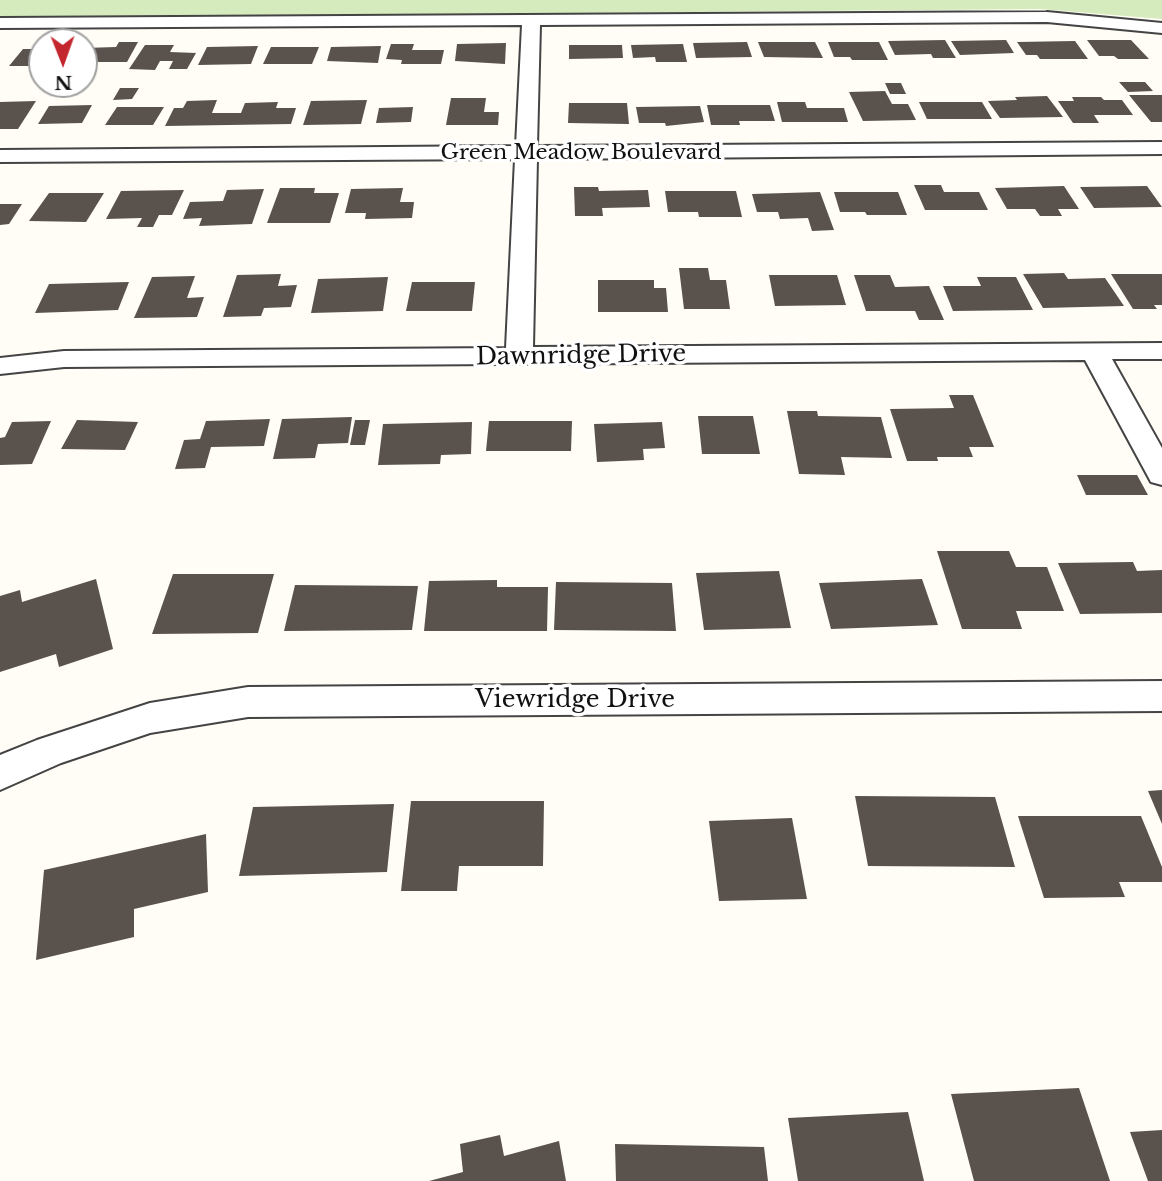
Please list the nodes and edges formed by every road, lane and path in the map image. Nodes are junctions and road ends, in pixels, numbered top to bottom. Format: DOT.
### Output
graph roads {
  1 [pos="531,20"];
  2 [pos="0,23"];
  3 [pos="1162,28"];
  4 [pos="1162,148"];
  5 [pos="525,154"];
  6 [pos="0,156"];
  7 [pos="1094,351"];
  8 [pos="1162,351"];
  9 [pos="519,357"];
  10 [pos="0,366"];
  11 [pos="1162,475"];
  12 [pos="1162,696"];
  13 [pos="0,773"];
  1 -- 2 [label="street"];
  1 -- 3 [label="street"];
  1 -- 5 [label="street"];
  4 -- 5 [label="street, Green Meadow Boulevard"];
  5 -- 6 [label="street, Green Meadow Boulevard"];
  5 -- 9 [label="street"];
  7 -- 8 [label="street, Dawnridge Drive"];
  7 -- 9 [label="street, Dawnridge Drive"];
  7 -- 11 [label="street"];
  9 -- 10 [label="street, Dawnridge Drive"];
  12 -- 13 [label="street, Viewridge Drive"];
}
